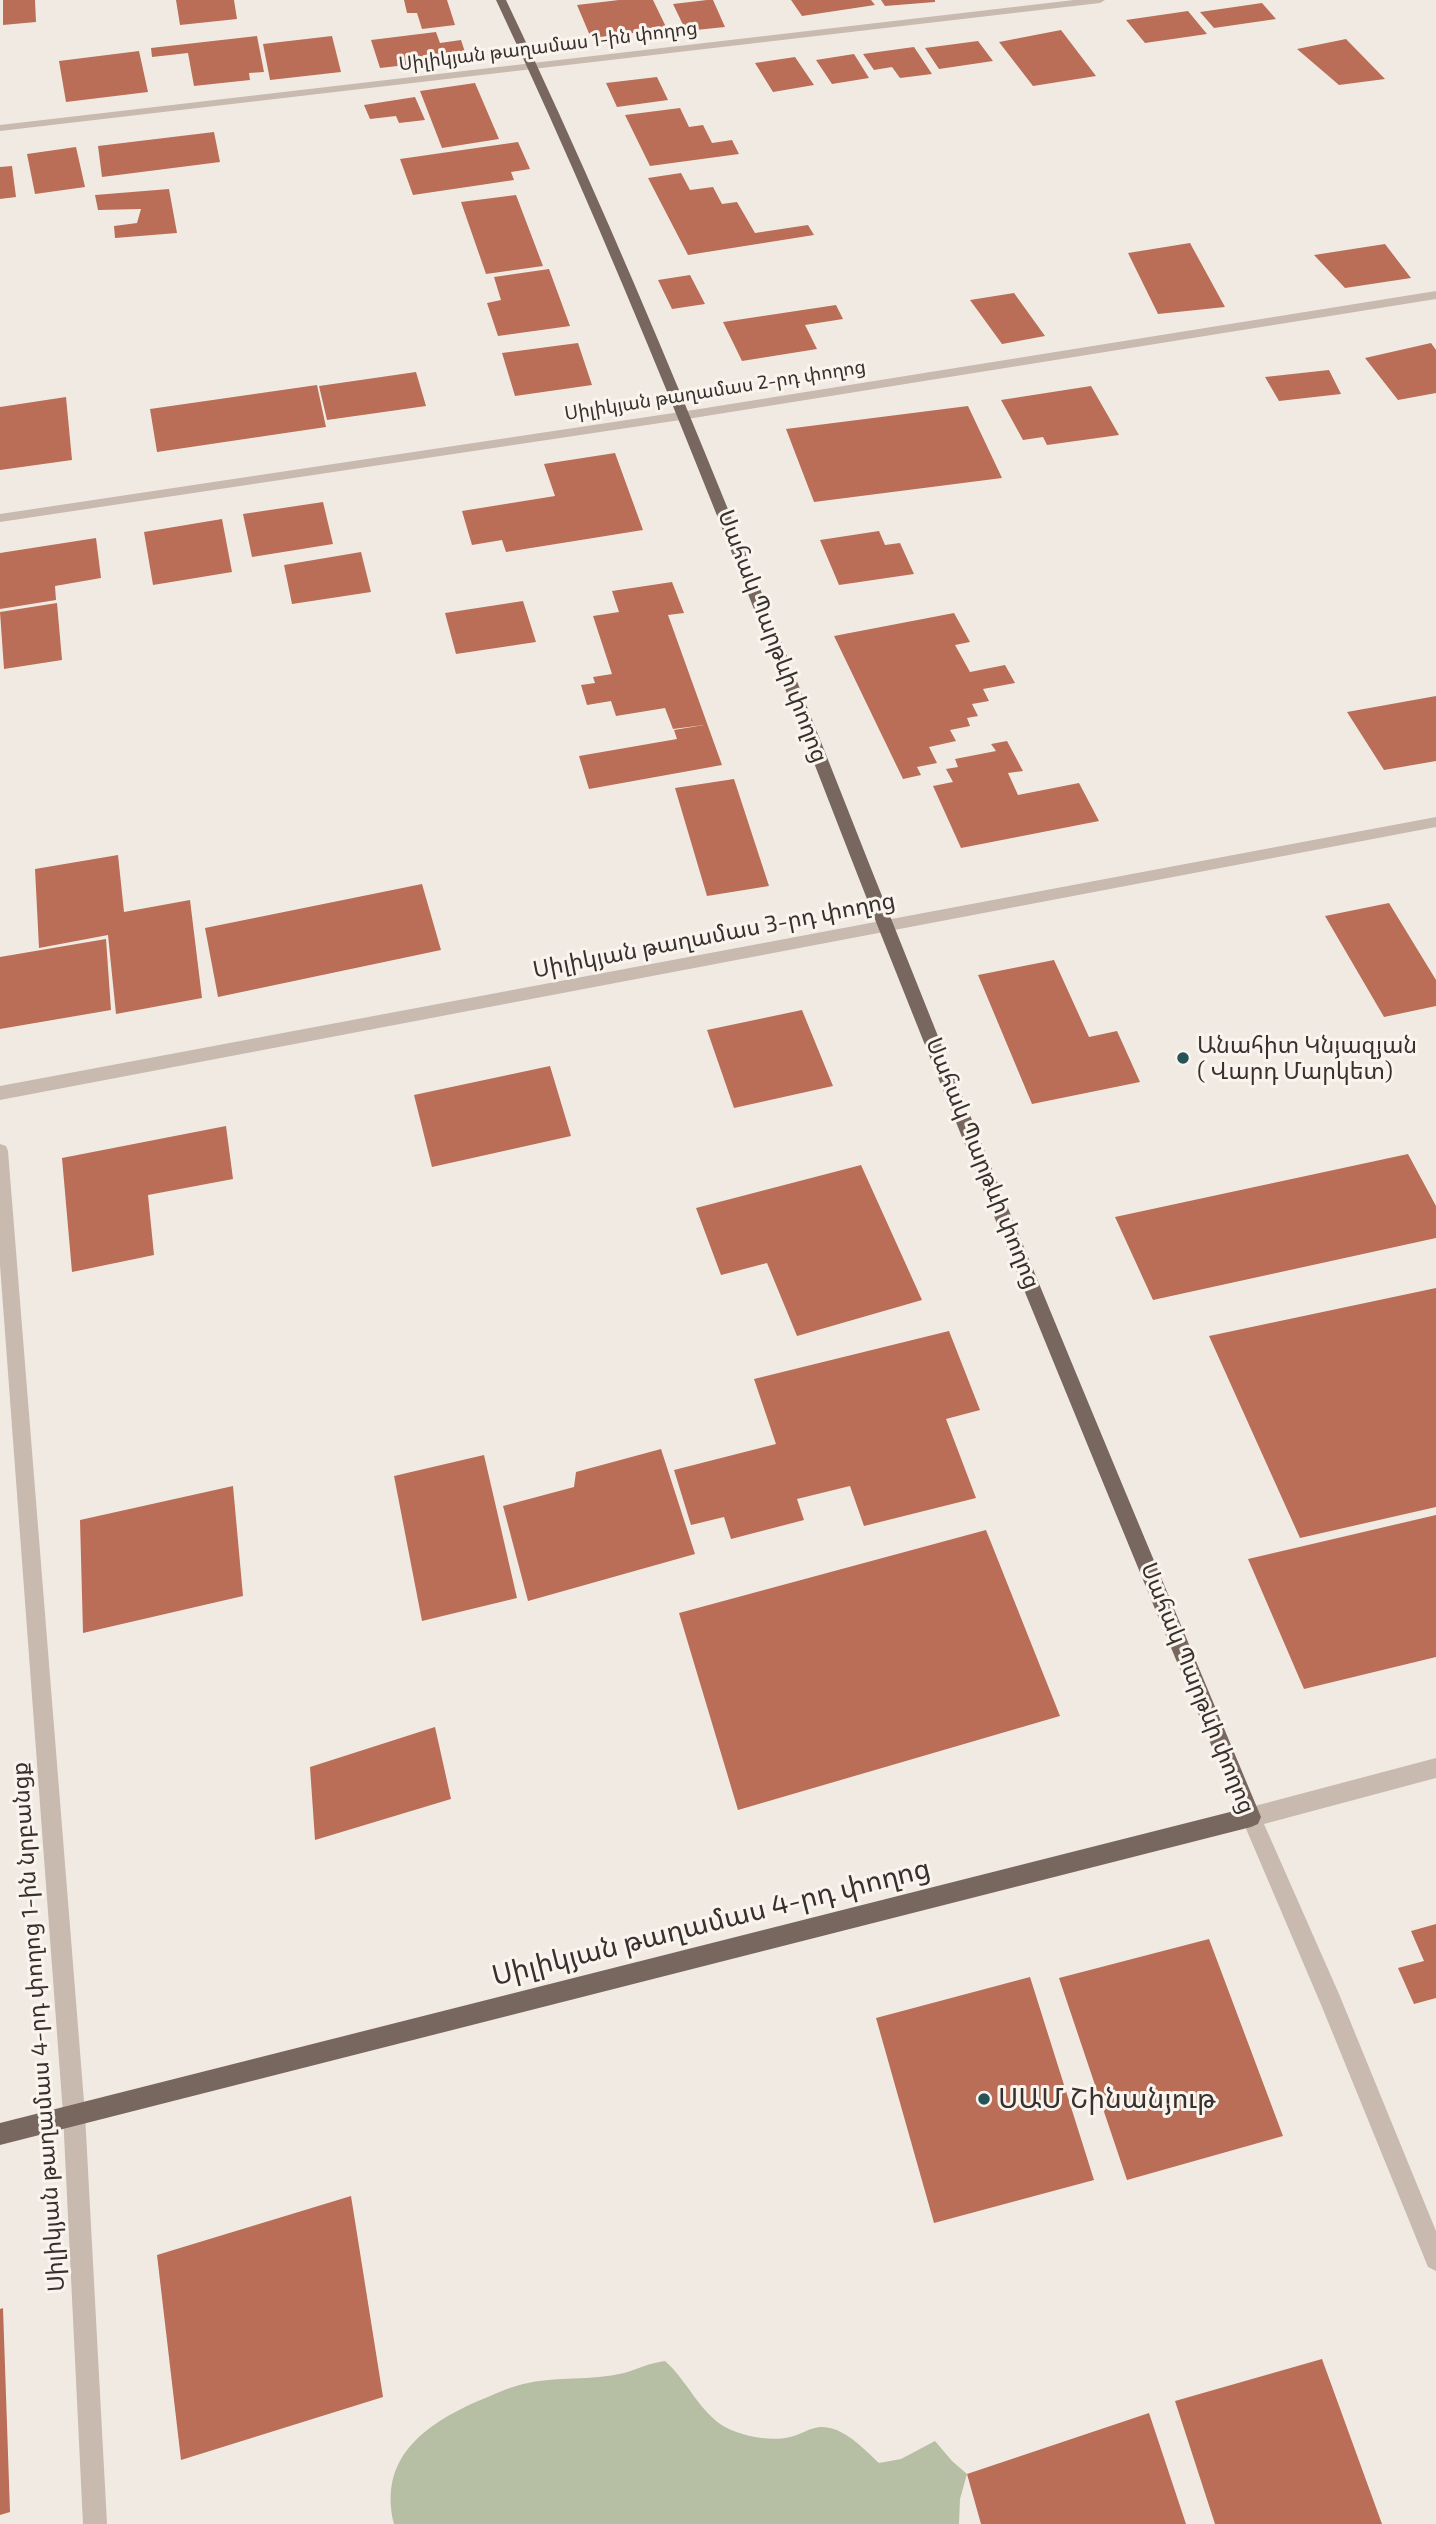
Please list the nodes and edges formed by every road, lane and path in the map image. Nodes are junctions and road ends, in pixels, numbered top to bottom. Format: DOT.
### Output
graph roads {
  1 [pos="501,0"];
  2 [pos="1100,0"];
  3 [pos="533,65"];
  4 [pos="0,128"];
  5 [pos="1436,295"];
  6 [pos="687,415"];
  7 [pos="0,518"];
  8 [pos="1436,822"];
  9 [pos="886,926"];
  10 [pos="0,1093"];
  11 [pos="0,1151"];
  12 [pos="1436,1768"];
  13 [pos="1251,1817"];
  14 [pos="74,2114"];
  15 [pos="0,2134"];
  16 [pos="1436,2259"];
  17 [pos="95,2524"];
  1 -- 3 [label="main road, Սահակ Պարթևի փողոց"];
  2 -- 3 [label="street, Սիլիկյան թաղամաս 1-ին փողոց"];
  3 -- 4 [label="street, Սիլիկյան թաղամաս 1-ին փողոց"];
  3 -- 6 [label="main road, Սահակ Պարթևի փողոց"];
  5 -- 6 [label="street, Սիլիկյան թաղամաս 2-րդ փողոց"];
  6 -- 7 [label="street, Սիլիկյան թաղամաս 2-րդ փողոց"];
  6 -- 9 [label="main road, Սահակ Պարթևի փողոց"];
  8 -- 9 [label="street, Սիլիկյան թաղամաս 3-րդ փողոց"];
  9 -- 10 [label="street, Սիլիկյան թաղամաս 3-րդ փողոց"];
  9 -- 13 [label="main road, Սահակ Պարթևի փողոց"];
  11 -- 14 [label="street, Սիլիկյան թաղամաս 4-րդ փողոց 1-ին նրբանցք"];
  12 -- 13 [label="street, Սիլիկյան թաղամաս 4-րդ փողոց"];
  13 -- 14 [label="main road, Սիլիկյան թաղամաս 4-րդ փողոց"];
  13 -- 16 [label="street, Սահակ Պարթևի փողոց"];
  14 -- 15 [label="main road, Սիլիկյան թաղամաս 4-րդ փողոց"];
  14 -- 17 [label="street, Սիլիկյան թաղամաս 4-րդ փողոց 1-ին նրբանցք"];
}
